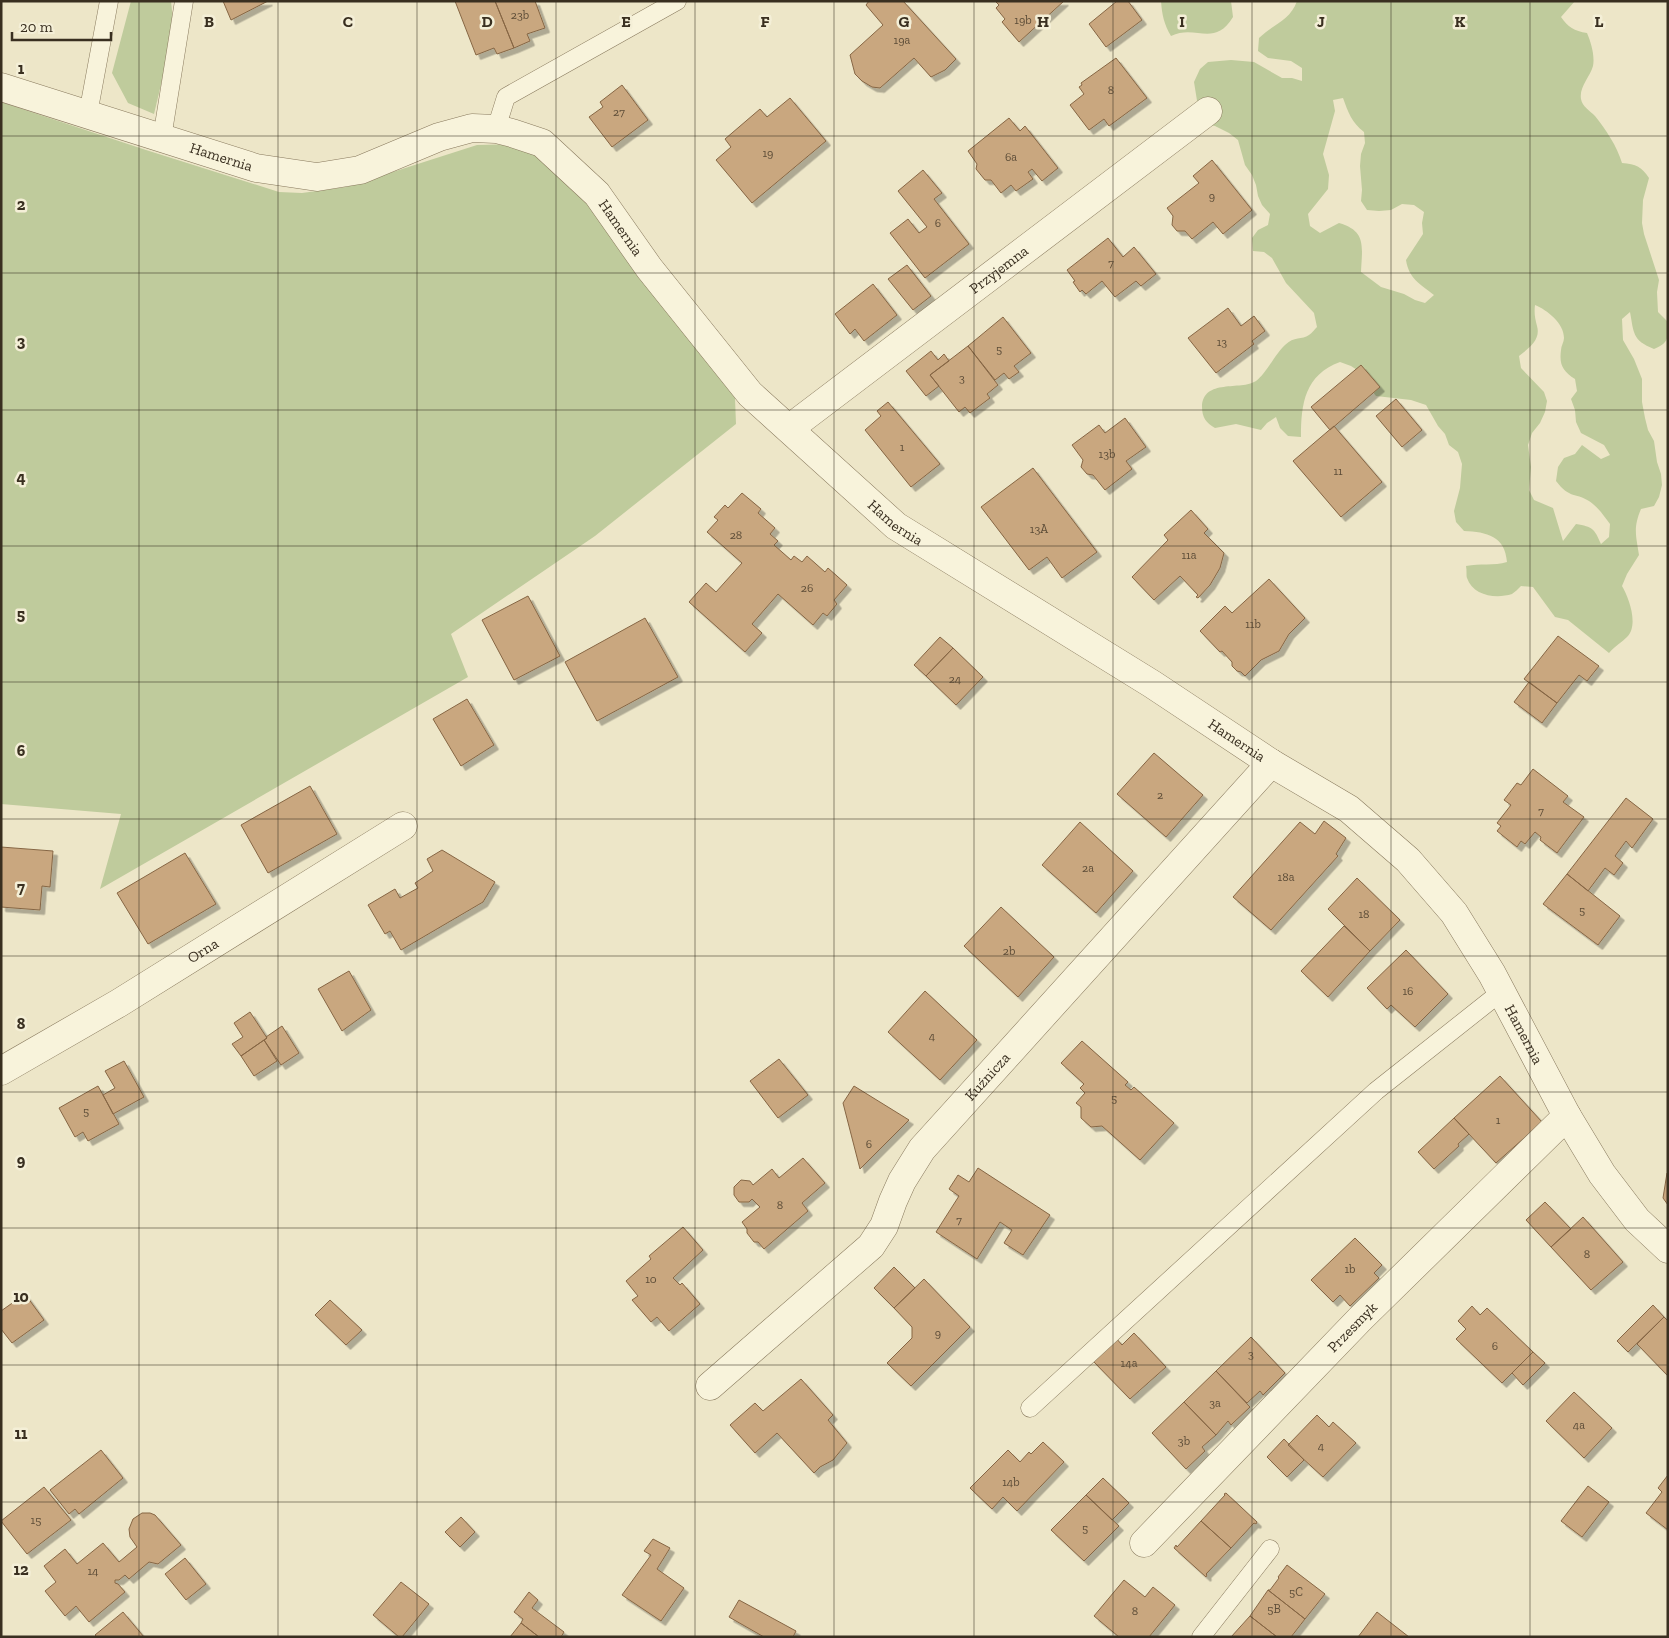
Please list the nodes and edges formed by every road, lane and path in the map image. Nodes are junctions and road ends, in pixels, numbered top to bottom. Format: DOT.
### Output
graph roads {
  1 [pos="109,1"];
  2 [pos="184,1"];
  3 [pos="677,1"];
  4 [pos="1,87"];
  5 [pos="1208,111"];
  6 [pos="88,114"];
  7 [pos="496,129"];
  8 [pos="162,138"];
  9 [pos="790,428"];
  10 [pos="1271,764"];
  11 [pos="403,826"];
  12 [pos="1501,992"];
  13 [pos="1,1071"];
  14 [pos="1567,1116"];
  15 [pos="1668,1249"];
  16 [pos="710,1386"];
  17 [pos="1030,1408"];
  18 [pos="1144,1543"];
  19 [pos="1270,1549"];
  20 [pos="1201,1637"];
  1 -- 6 [label="lane"];
  2 -- 8 [label="lane"];
  3 -- 7 [label="lane"];
  4 -- 6 [label="street, Hamernia"];
  5 -- 9 [label="street, Przyjemna"];
  6 -- 8 [label="street, Hamernia"];
  7 -- 8 [label="street, Hamernia"];
  7 -- 9 [label="street, Hamernia"];
  9 -- 10 [label="street, Hamernia"];
  10 -- 12 [label="street, Hamernia"];
  10 -- 16 [label="street, Kuźnicza"];
  11 -- 13 [label="street, Orna"];
  12 -- 14 [label="street, Hamernia"];
  12 -- 17 [label="lane"];
  14 -- 15 [label="street, Hamernia"];
  14 -- 18 [label="street, Przesmyk"];
  19 -- 20 [label="lane"];
}
